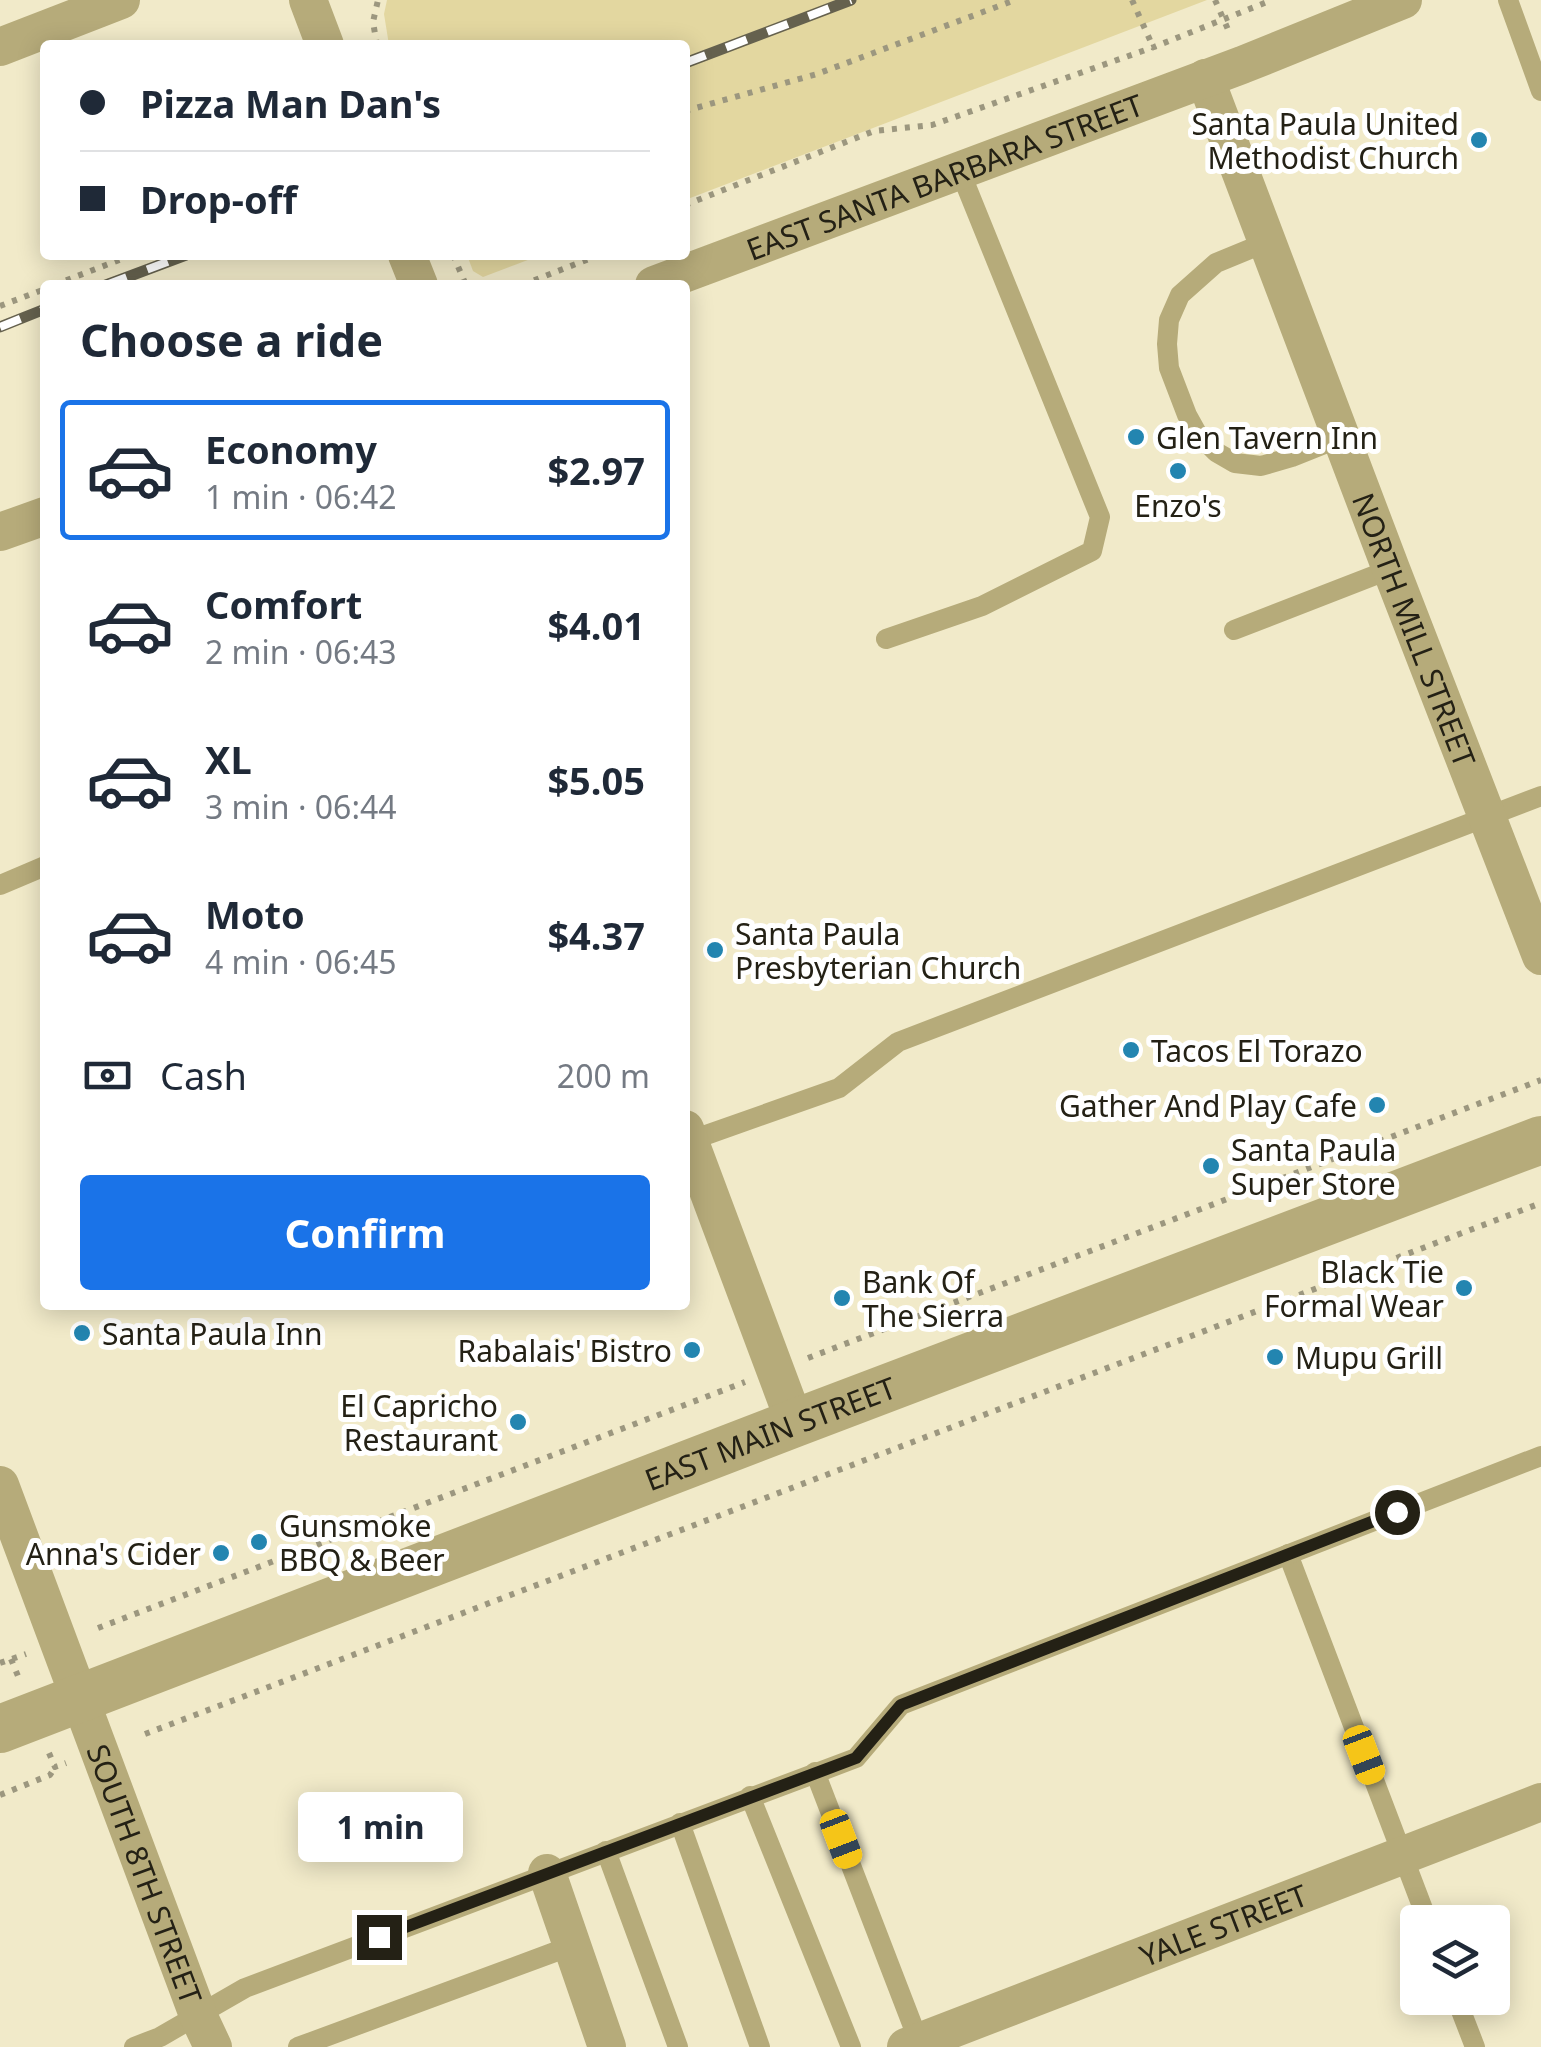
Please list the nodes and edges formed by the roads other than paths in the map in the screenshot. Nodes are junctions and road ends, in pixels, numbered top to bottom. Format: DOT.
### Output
graph roads {
  1 [pos="121,0"];
  2 [pos="308,0"];
  3 [pos="1403,0"];
  4 [pos="1508,0"];
  5 [pos="323,40"];
  6 [pos="0,47"];
  7 [pos="1205,78"];
  8 [pos="1541,91"];
  9 [pos="960,171"];
  10 [pos="1267,242"];
  11 [pos="667,280"];
  12 [pos="1342,438"];
  13 [pos="40,518"];
  14 [pos="0,532"];
  15 [pos="1390,568"];
  16 [pos="1234,630"];
  17 [pos="886,639"];
  18 [pos="1541,796"];
  19 [pos="1488,816"];
  20 [pos="40,868"];
  21 [pos="0,885"];
  22 [pos="1541,956"];
  23 [pos="690,1134"];
  24 [pos="1541,1140"];
  25 [pos="690,1143"];
  26 [pos="795,1423"];
  27 [pos="1541,1456"];
  28 [pos="0,1485"];
  29 [pos="1288,1554"];
  30 [pos="80,1698"];
  31 [pos="0,1728"];
  32 [pos="816,1772"];
  33 [pos="750,1796"];
  34 [pos="1541,1802"];
  35 [pos="680,1823"];
  36 [pos="606,1850"];
  37 [pos="1402,1856"];
  38 [pos="547,1873"];
  39 [pos="1421,1905"];
  40 [pos="571,1946"];
  41 [pos="1463,2015"];
  42 [pos="205,2031"];
  43 [pos="912,2044"];
  44 [pos="134,2047"];
  45 [pos="298,2047"];
  46 [pos="606,2047"];
  47 [pos="678,2047"];
  48 [pos="760,2047"];
  49 [pos="851,2047"];
  50 [pos="1475,2047"];
  1 -- 6 [label="street"];
  2 -- 5 [label="street"];
  3 -- 7 [label="street, EAST SANTA BARBARA STREET"];
  4 -- 8 [label="lane"];
  7 -- 9 [label="street, EAST SANTA BARBARA STREET"];
  7 -- 10 [label="street, NORTH MILL STREET"];
  9 -- 11 [label="street, EAST SANTA BARBARA STREET"];
  9 -- 17 [label="lane"];
  10 -- 12 [label="street, NORTH MILL STREET"];
  10 -- 12 [label="lane"];
  12 -- 15 [label="street, NORTH MILL STREET"];
  13 -- 14 [label="street"];
  15 -- 16 [label="lane"];
  15 -- 19 [label="street, NORTH MILL STREET"];
  18 -- 19 [label="lane"];
  19 -- 22 [label="street, NORTH MILL STREET"];
  19 -- 23 [label="lane"];
  20 -- 21 [label="lane"];
  24 -- 26 [label="street, EAST MAIN STREET"];
  25 -- 26 [label="street"];
  26 -- 30 [label="street, EAST MAIN STREET"];
  27 -- 29 [label="lane"];
  28 -- 30 [label="street, SOUTH 8TH STREET"];
  29 -- 32 [label="lane"];
  29 -- 37 [label="lane"];
  30 -- 31 [label="street, EAST MAIN STREET"];
  30 -- 42 [label="street, SOUTH 8TH STREET"];
  32 -- 33 [label="lane"];
  32 -- 43 [label="lane"];
  33 -- 35 [label="lane"];
  33 -- 49 [label="lane"];
  34 -- 37 [label="street, YALE STREET"];
  35 -- 36 [label="lane"];
  35 -- 48 [label="lane"];
  36 -- 38 [label="lane"];
  36 -- 47 [label="lane"];
  37 -- 39 [label="lane"];
  37 -- 43 [label="street, YALE STREET"];
  38 -- 40 [label="street"];
  38 -- 42 [label="lane"];
  40 -- 45 [label="lane"];
  40 -- 46 [label="street"];
  41 -- 50 [label="lane"];
  42 -- 44 [label="lane"];
}
